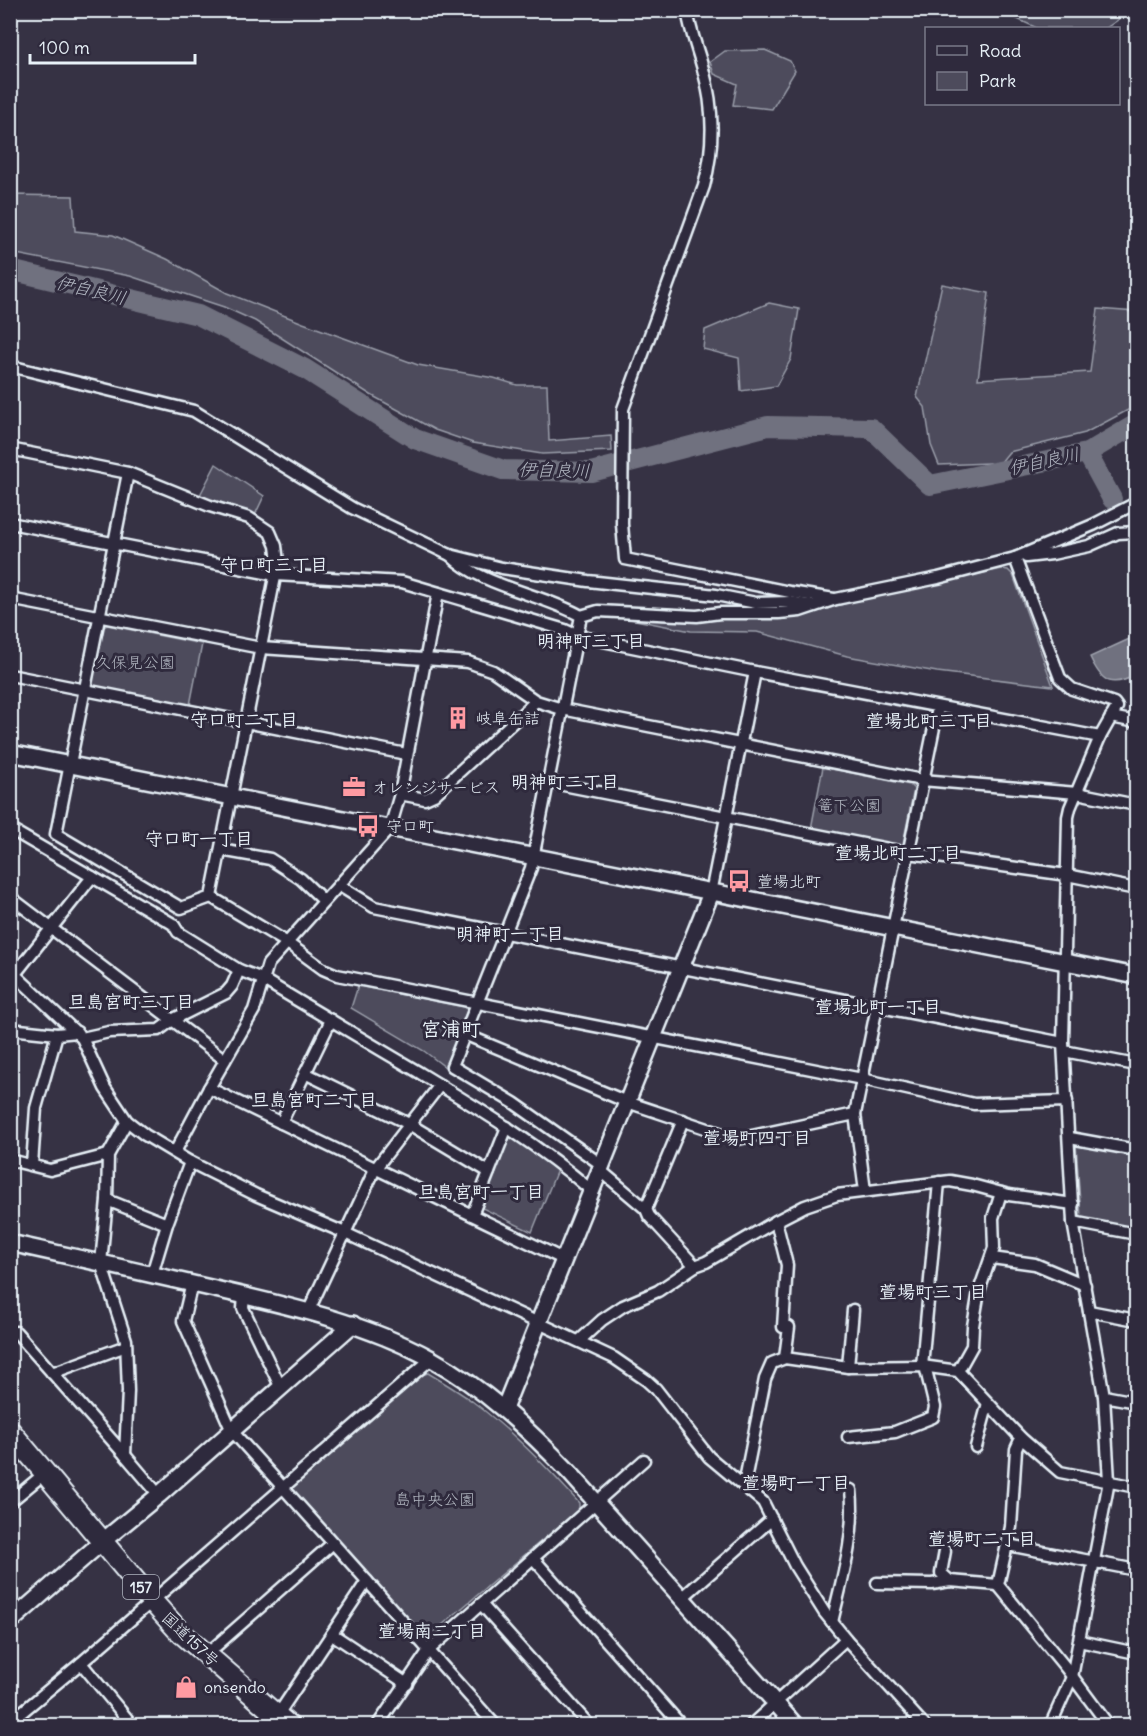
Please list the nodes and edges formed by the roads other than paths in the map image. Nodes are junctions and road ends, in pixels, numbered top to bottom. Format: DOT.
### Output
graph roads {
  1 [pos="687,10"];
  2 [pos="10,366"];
  3 [pos="10,449"];
  4 [pos="128,472"];
  5 [pos="1137,503"];
  6 [pos="10,523"];
  7 [pos="1137,532"];
  8 [pos="114,543"];
  9 [pos="450,555"];
  10 [pos="1015,558"];
  11 [pos="275,575"];
  12 [pos="438,593"];
  13 [pos="10,598"];
  14 [pos="836,599"];
  15 [pos="818,606"];
  16 [pos="99,616"];
  17 [pos="581,616"];
  18 [pos="578,636"];
  19 [pos="261,648"];
  20 [pos="424,659"];
  21 [pos="755,672"];
  22 [pos="10,675"];
  23 [pos="85,689"];
  24 [pos="536,702"];
  25 [pos="938,708"];
  26 [pos="562,709"];
  27 [pos="1111,717"];
  28 [pos="246,721"];
  29 [pos="1137,722"];
  30 [pos="1100,737"];
  31 [pos="740,744"];
  32 [pos="10,753"];
  33 [pos="406,754"];
  34 [pos="70,765"];
  35 [pos="922,780"];
  36 [pos="548,782"];
  37 [pos="399,794"];
  38 [pos="1077,794"];
  39 [pos="231,797"];
  40 [pos="1137,805"];
  41 [pos="725,817"];
  42 [pos="390,828"];
  43 [pos="10,829"];
  44 [pos="220,850"];
  45 [pos="909,854"];
  46 [pos="534,857"];
  47 [pos="1067,875"];
  48 [pos="92,877"];
  49 [pos="340,886"];
  50 [pos="1137,889"];
  51 [pos="711,893"];
  52 [pos="10,897"];
  53 [pos="211,897"];
  54 [pos="324,901"];
  55 [pos="52,927"];
  56 [pos="894,930"];
  57 [pos="505,932"];
  58 [pos="286,942"];
  59 [pos="1065,962"];
  60 [pos="682,966"];
  61 [pos="239,970"];
  62 [pos="13,972"];
  63 [pos="1137,976"];
  64 [pos="262,980"];
  65 [pos="476,1002"];
  66 [pos="876,1005"];
  67 [pos="174,1019"];
  68 [pos="331,1020"];
  69 [pos="10,1029"];
  70 [pos="57,1034"];
  71 [pos="464,1034"];
  72 [pos="79,1035"];
  73 [pos="653,1037"];
  74 [pos="1064,1047"];
  75 [pos="225,1060"];
  76 [pos="1137,1065"];
  77 [pos="305,1073"];
  78 [pos="862,1079"];
  79 [pos="440,1085"];
  80 [pos="209,1088"];
  81 [pos="1068,1101"];
  82 [pos="627,1102"];
  83 [pos="855,1114"];
  84 [pos="682,1120"];
  85 [pos="127,1121"];
  86 [pos="281,1123"];
  87 [pos="410,1124"];
  88 [pos="507,1127"];
  89 [pos="1070,1138"];
  90 [pos="1137,1150"];
  91 [pos="175,1152"];
  92 [pos="108,1155"];
  93 [pos="10,1160"];
  94 [pos="190,1162"];
  95 [pos="32,1165"];
  96 [pos="601,1167"];
  97 [pos="375,1169"];
  98 [pos="489,1172"];
  99 [pos="939,1182"];
  100 [pos="592,1191"];
  101 [pos="865,1191"];
  102 [pos="1001,1193"];
  103 [pos="107,1200"];
  104 [pos="1073,1204"];
  105 [pos="646,1209"];
  106 [pos="472,1215"];
  107 [pos="776,1221"];
  108 [pos="1073,1222"];
  109 [pos="167,1224"];
  110 [pos="345,1233"];
  111 [pos="1137,1234"];
  112 [pos="10,1243"];
  113 [pos="992,1258"];
  114 [pos="565,1260"];
  115 [pos="101,1263"];
  116 [pos="695,1266"];
  117 [pos="152,1274"];
  118 [pos="192,1283"];
  119 [pos="1085,1285"];
  120 [pos="244,1296"];
  121 [pos="309,1310"];
  122 [pos="854,1310"];
  123 [pos="1089,1311"];
  124 [pos="1137,1320"];
  125 [pos="540,1322"];
  126 [pos="353,1324"];
  127 [pos="12,1331"];
  128 [pos="579,1341"];
  129 [pos="126,1346"];
  130 [pos="785,1358"];
  131 [pos="431,1359"];
  132 [pos="923,1366"];
  133 [pos="849,1367"];
  134 [pos="958,1371"];
  135 [pos="52,1372"];
  136 [pos="281,1388"];
  137 [pos="1104,1396"];
  138 [pos="1137,1402"];
  139 [pos="988,1403"];
  140 [pos="504,1409"];
  141 [pos="10,1431"];
  142 [pos="232,1431"];
  143 [pos="848,1437"];
  144 [pos="1021,1438"];
  145 [pos="976,1447"];
  146 [pos="125,1455"];
  147 [pos="644,1460"];
  148 [pos="45,1473"];
  149 [pos="1109,1481"];
  150 [pos="744,1485"];
  151 [pos="1137,1487"];
  152 [pos="283,1488"];
  153 [pos="851,1490"];
  154 [pos="159,1495"];
  155 [pos="595,1501"];
  156 [pos="10,1502"];
  157 [pos="772,1519"];
  158 [pos="103,1541"];
  159 [pos="333,1543"];
  160 [pos="1008,1545"];
  161 [pos="945,1551"];
  162 [pos="533,1558"];
  163 [pos="1093,1562"];
  164 [pos="1137,1570"];
  165 [pos="367,1581"];
  166 [pos="950,1581"];
  167 [pos="877,1583"];
  168 [pos="998,1585"];
  169 [pos="682,1598"];
  170 [pos="152,1601"];
  171 [pos="481,1604"];
  172 [pos="10,1622"];
  173 [pos="832,1622"];
  174 [pos="332,1634"];
  175 [pos="846,1639"];
  176 [pos="1079,1641"];
  177 [pos="429,1650"];
  178 [pos="1137,1653"];
  179 [pos="207,1654"];
  180 [pos="81,1663"];
  181 [pos="1072,1677"];
  182 [pos="407,1684"];
  183 [pos="775,1702"];
  184 [pos="283,1721"];
  185 [pos="10,1722"];
  186 [pos="133,1725"];
  187 [pos="377,1725"];
  188 [pos="496,1725"];
  189 [pos="590,1725"];
  190 [pos="682,1725"];
  191 [pos="750,1725"];
  192 [pos="796,1725"];
  193 [pos="925,1725"];
  194 [pos="1050,1725"];
  195 [pos="1109,1725"];
  1 -- 14 [label="street"];
  2 -- 9 [label="street"];
  3 -- 4 [label="street"];
  4 -- 8 [label="street"];
  4 -- 11 [label="street"];
  5 -- 10 [label="street"];
  6 -- 8 [label="street"];
  7 -- 10 [label="street"];
  8 -- 11 [label="street"];
  8 -- 16 [label="street"];
  9 -- 15 [label="street"];
  9 -- 17 [label="street"];
  10 -- 14 [label="street"];
  10 -- 27 [label="street"];
  11 -- 12 [label="street"];
  11 -- 19 [label="street"];
  12 -- 18 [label="street"];
  12 -- 20 [label="street"];
  13 -- 16 [label="street"];
  14 -- 15 [label="street"];
  15 -- 17 [label="street"];
  16 -- 19 [label="street"];
  16 -- 23 [label="street"];
  17 -- 18 [label="street"];
  18 -- 21 [label="street"];
  18 -- 26 [label="street"];
  19 -- 20 [label="street"];
  19 -- 28 [label="street"];
  20 -- 24 [label="street"];
  20 -- 33 [label="street"];
  21 -- 25 [label="street"];
  21 -- 31 [label="street"];
  22 -- 23 [label="street"];
  23 -- 28 [label="street"];
  23 -- 34 [label="street"];
  24 -- 26 [label="street"];
  24 -- 37 [label="street"];
  25 -- 30 [label="street"];
  25 -- 35 [label="street"];
  26 -- 31 [label="street"];
  26 -- 36 [label="street"];
  27 -- 29 [label="street"];
  27 -- 30 [label="street"];
  28 -- 33 [label="street"];
  28 -- 39 [label="street"];
  30 -- 38 [label="street"];
  31 -- 35 [label="street"];
  31 -- 41 [label="street"];
  32 -- 34 [label="street"];
  33 -- 37 [label="street"];
  34 -- 39 [label="street"];
  34 -- 53 [label="street"];
  35 -- 38 [label="street"];
  35 -- 45 [label="street"];
  36 -- 41 [label="street"];
  36 -- 46 [label="street"];
  37 -- 42 [label="street"];
  38 -- 40 [label="street"];
  38 -- 47 [label="street"];
  39 -- 42 [label="street"];
  39 -- 44 [label="street"];
  41 -- 45 [label="street"];
  41 -- 51 [label="street"];
  42 -- 46 [label="street"];
  42 -- 49 [label="street"];
  43 -- 48 [label="street"];
  44 -- 53 [label="street"];
  44 -- 54 [label="street"];
  45 -- 47 [label="street"];
  45 -- 56 [label="street"];
  46 -- 51 [label="street"];
  46 -- 57 [label="street"];
  47 -- 50 [label="street"];
  47 -- 59 [label="street"];
  48 -- 55 [label="street"];
  48 -- 61 [label="street"];
  49 -- 54 [label="street"];
  49 -- 57 [label="street"];
  51 -- 56 [label="street"];
  51 -- 60 [label="street"];
  52 -- 55 [label="street"];
  53 -- 58 [label="street"];
  54 -- 58 [label="street"];
  55 -- 62 [label="street"];
  55 -- 67 [label="street"];
  56 -- 59 [label="street"];
  56 -- 66 [label="street"];
  57 -- 60 [label="street"];
  57 -- 65 [label="street"];
  58 -- 64 [label="street"];
  58 -- 65 [label="street"];
  59 -- 63 [label="street"];
  59 -- 74 [label="street"];
  60 -- 66 [label="street"];
  60 -- 73 [label="street"];
  61 -- 64 [label="street"];
  61 -- 67 [label="street"];
  62 -- 72 [label="street"];
  64 -- 68 [label="street"];
  64 -- 75 [label="street"];
  65 -- 71 [label="street"];
  65 -- 73 [label="street"];
  66 -- 74 [label="street"];
  66 -- 78 [label="street"];
  67 -- 72 [label="street"];
  67 -- 75 [label="street"];
  68 -- 77 [label="street"];
  68 -- 79 [label="street"];
  69 -- 70 [label="street"];
  70 -- 72 [label="street"];
  70 -- 95 [label="street"];
  71 -- 82 [label="street"];
  71 -- 96 [label="street"];
  72 -- 85 [label="street"];
  73 -- 78 [label="street"];
  73 -- 82 [label="street"];
  74 -- 76 [label="street"];
  74 -- 81 [label="street"];
  75 -- 80 [label="street"];
  77 -- 86 [label="street"];
  77 -- 87 [label="street"];
  78 -- 81 [label="street"];
  78 -- 83 [label="street"];
  79 -- 87 [label="street"];
  79 -- 88 [label="street"];
  80 -- 86 [label="street"];
  80 -- 91 [label="street"];
  81 -- 89 [label="street"];
  82 -- 84 [label="street"];
  82 -- 96 [label="street"];
  83 -- 84 [label="street"];
  83 -- 101 [label="street"];
  84 -- 105 [label="street"];
  85 -- 91 [label="street"];
  85 -- 92 [label="street"];
  86 -- 97 [label="street"];
  87 -- 97 [label="street"];
  87 -- 98 [label="street"];
  88 -- 98 [label="street"];
  88 -- 100 [label="street"];
  89 -- 90 [label="street"];
  89 -- 104 [label="street"];
  91 -- 94 [label="street"];
  92 -- 95 [label="street"];
  92 -- 103 [label="street"];
  93 -- 95 [label="street"];
  94 -- 109 [label="street"];
  94 -- 110 [label="street"];
  96 -- 100 [label="street"];
  96 -- 105 [label="street"];
  97 -- 106 [label="street"];
  97 -- 110 [label="street"];
  98 -- 106 [label="street"];
  99 -- 101 [label="street"];
  99 -- 102 [label="street"];
  99 -- 132 [label="street"];
  100 -- 114 [label="street"];
  101 -- 107 [label="street"];
  102 -- 104 [label="street"];
  102 -- 113 [label="street"];
  103 -- 109 [label="street"];
  103 -- 115 [label="street"];
  104 -- 108 [label="street"];
  105 -- 116 [label="street"];
  106 -- 114 [label="street"];
  107 -- 116 [label="street"];
  107 -- 130 [label="street"];
  108 -- 111 [label="street"];
  108 -- 119 [label="street"];
  109 -- 117 [label="street"];
  110 -- 121 [label="street"];
  110 -- 125 [label="street"];
  112 -- 115 [label="street"];
  113 -- 119 [label="street"];
  113 -- 134 [label="street"];
  114 -- 125 [label="street"];
  115 -- 117 [label="street"];
  115 -- 129 [label="street"];
  116 -- 128 [label="street"];
  117 -- 118 [label="street"];
  118 -- 120 [label="street"];
  118 -- 142 [label="street"];
  119 -- 123 [label="street"];
  120 -- 121 [label="street"];
  120 -- 136 [label="street"];
  121 -- 126 [label="street"];
  122 -- 133 [label="street"];
  123 -- 124 [label="street"];
  123 -- 137 [label="street"];
  125 -- 128 [label="street"];
  125 -- 140 [label="street"];
  126 -- 131 [label="street"];
  126 -- 136 [label="street"];
  127 -- 135 [label="street"];
  128 -- 150 [label="street"];
  129 -- 135 [label="street"];
  129 -- 146 [label="street"];
  130 -- 133 [label="street"];
  130 -- 150 [label="street"];
  131 -- 140 [label="street"];
  131 -- 152 [label="street"];
  132 -- 133 [label="street"];
  132 -- 134 [label="street"];
  132 -- 143 [label="street"];
  134 -- 139 [label="street"];
  135 -- 146 [label="street"];
  136 -- 142 [label="street"];
  137 -- 138 [label="street"];
  137 -- 149 [label="street"];
  139 -- 144 [label="street"];
  139 -- 145 [label="street"];
  140 -- 155 [label="street"];
  141 -- 148 [label="highway, 国道157号 / 157"];
  142 -- 152 [label="street"];
  142 -- 154 [label="street"];
  144 -- 149 [label="street"];
  144 -- 160 [label="street"];
  146 -- 154 [label="street"];
  147 -- 155 [label="street"];
  148 -- 156 [label="street"];
  148 -- 158 [label="highway, 国道157号 / 157"];
  149 -- 151 [label="street"];
  149 -- 163 [label="street"];
  150 -- 157 [label="street"];
  152 -- 159 [label="street"];
  152 -- 170 [label="street"];
  153 -- 173 [label="street"];
  154 -- 158 [label="street"];
  155 -- 162 [label="street"];
  155 -- 169 [label="street"];
  157 -- 169 [label="street"];
  157 -- 173 [label="street"];
  158 -- 170 [label="highway, 国道157号 / 157"];
  158 -- 172 [label="street"];
  159 -- 165 [label="street"];
  159 -- 179 [label="street"];
  160 -- 163 [label="street"];
  160 -- 168 [label="street"];
  161 -- 166 [label="street"];
  162 -- 171 [label="street"];
  162 -- 190 [label="street"];
  163 -- 164 [label="street"];
  163 -- 176 [label="street"];
  165 -- 174 [label="street"];
  165 -- 177 [label="street"];
  166 -- 167 [label="street"];
  166 -- 168 [label="street"];
  168 -- 181 [label="street"];
  169 -- 183 [label="street"];
  170 -- 179 [label="highway, 国道157号 / 157"];
  170 -- 180 [label="street"];
  171 -- 177 [label="street"];
  171 -- 189 [label="street"];
  173 -- 175 [label="street"];
  174 -- 182 [label="street"];
  174 -- 184 [label="street"];
  175 -- 183 [label="street"];
  175 -- 193 [label="street"];
  176 -- 178 [label="street"];
  176 -- 181 [label="street"];
  177 -- 182 [label="street"];
  177 -- 188 [label="street"];
  179 -- 184 [label="highway, 国道157号 / 157"];
  180 -- 185 [label="street"];
  180 -- 186 [label="street"];
  181 -- 194 [label="street"];
  181 -- 195 [label="street"];
  182 -- 187 [label="street"];
  183 -- 191 [label="street"];
  183 -- 192 [label="street"];
}
